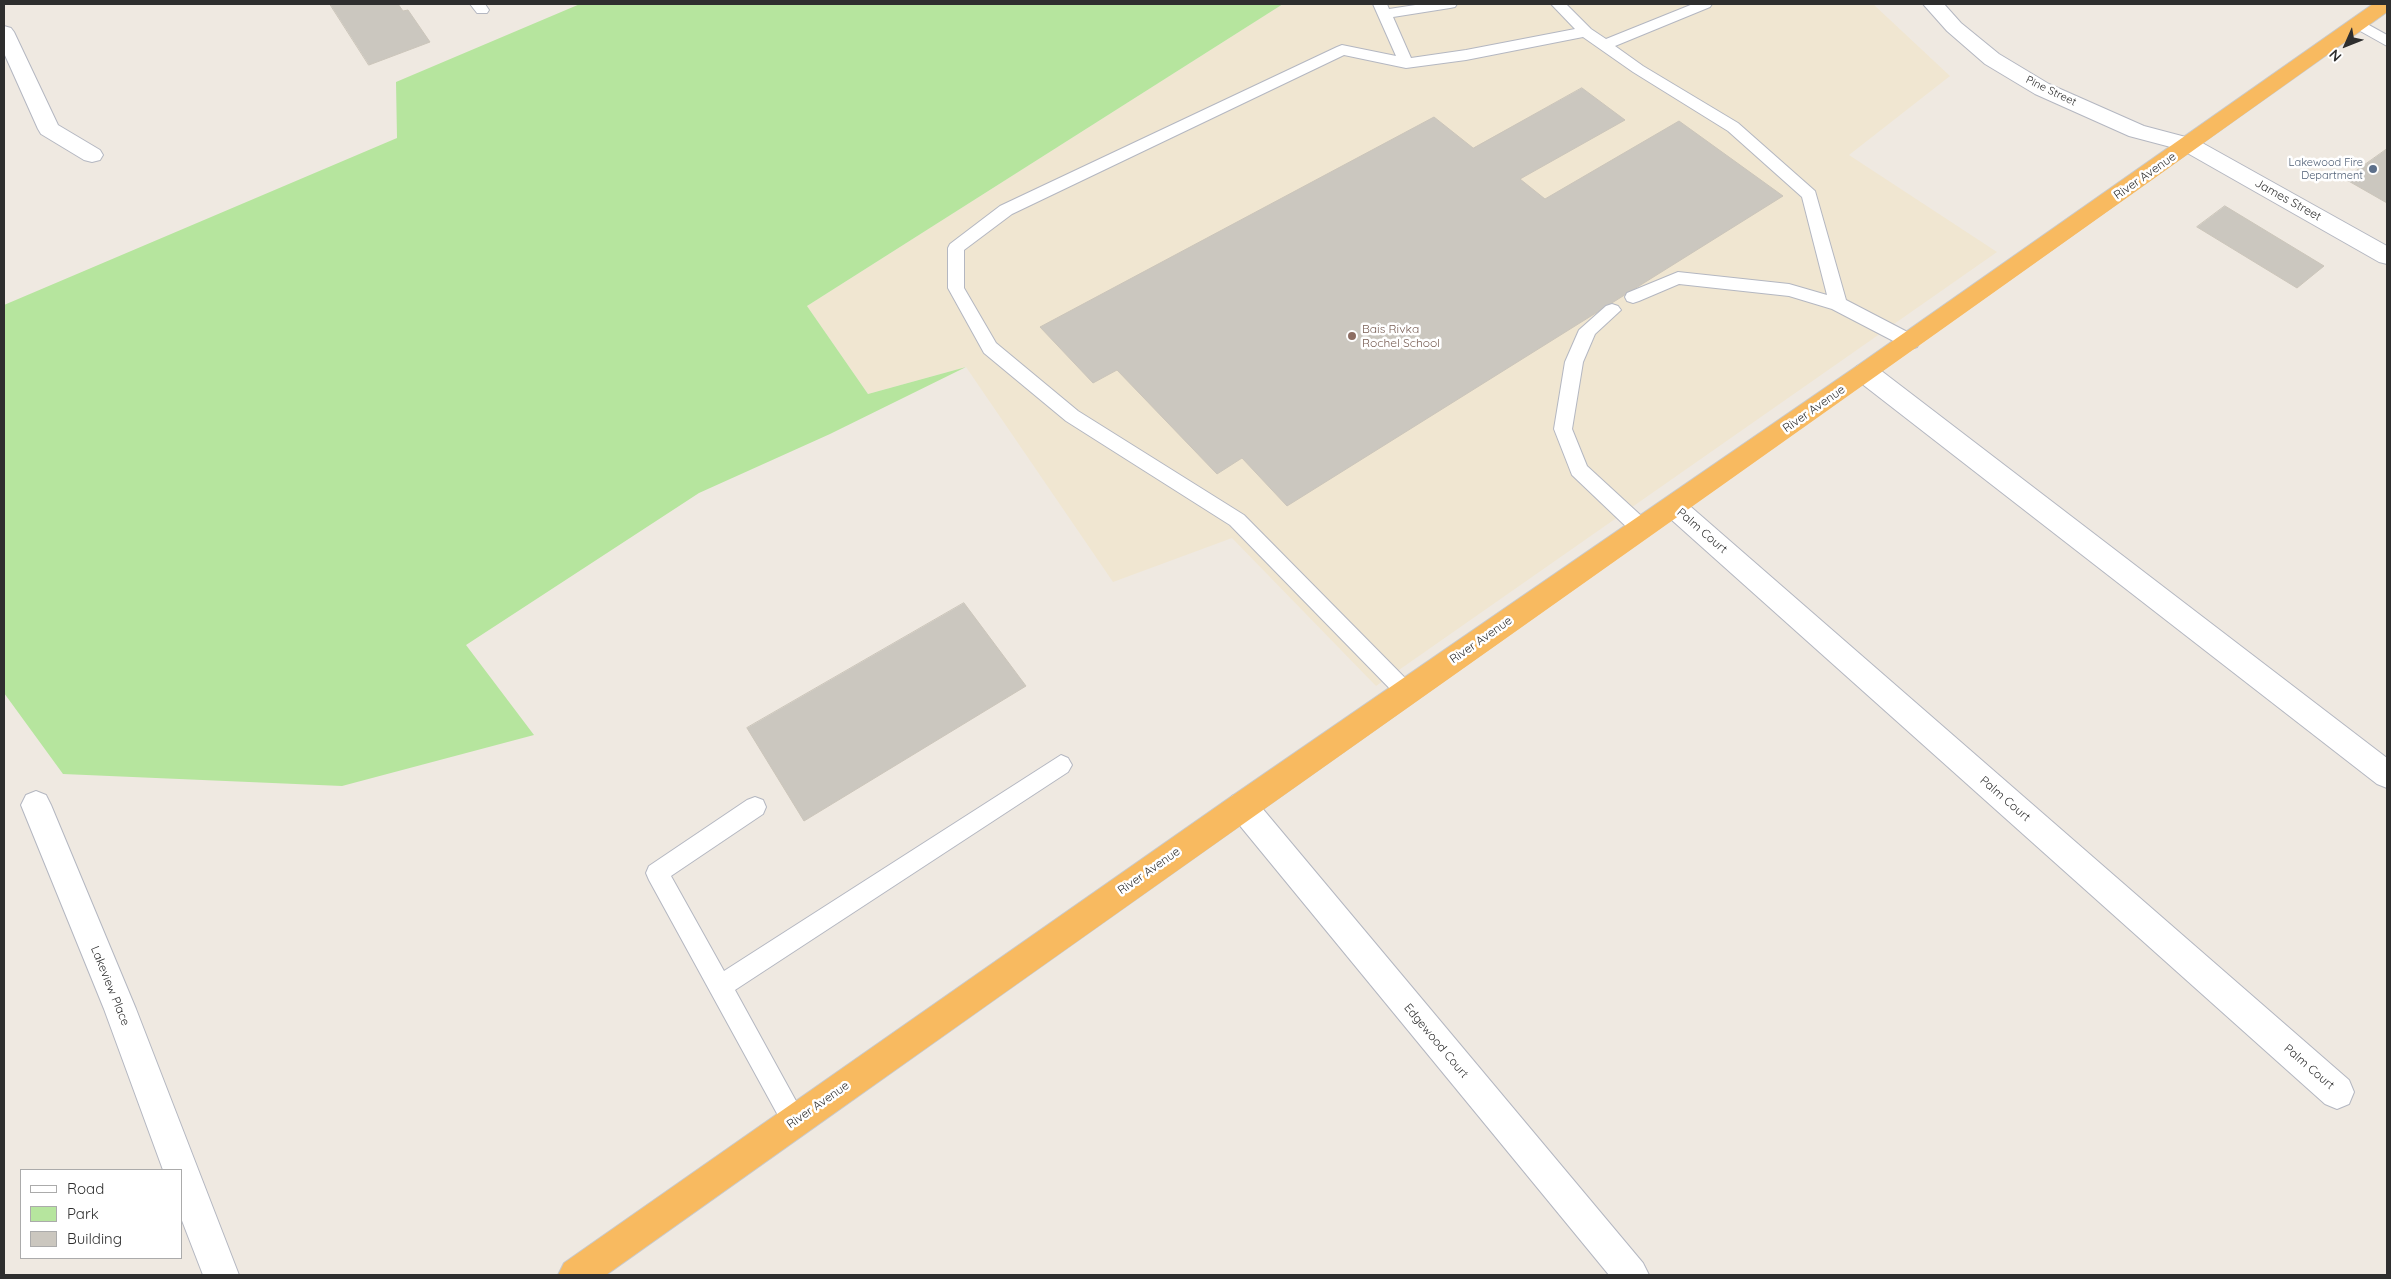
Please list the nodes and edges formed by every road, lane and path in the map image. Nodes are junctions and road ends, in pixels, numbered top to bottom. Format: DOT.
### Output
graph roads {
  1 [pos="1450,4"];
  2 [pos="1558,4"];
  3 [pos="1705,4"];
  4 [pos="1933,4"];
  5 [pos="1382,9"];
  6 [pos="2384,10"];
  7 [pos="2358,24"];
  8 [pos="4,32"];
  9 [pos="1586,32"];
  10 [pos="2387,41"];
  11 [pos="1604,45"];
  12 [pos="1406,63"];
  13 [pos="2189,144"];
  14 [pos="92,154"];
  15 [pos="2387,256"];
  16 [pos="1633,297"];
  17 [pos="1838,304"];
  18 [pos="1612,310"];
  19 [pos="1911,342"];
  20 [pos="1866,373"];
  21 [pos="1674,507"];
  22 [pos="1642,529"];
  23 [pos="1406,692"];
  24 [pos="1061,765"];
  25 [pos="2387,775"];
  26 [pos="36,805"];
  27 [pos="1242,806"];
  28 [pos="755,807"];
  29 [pos="721,986"];
  30 [pos="2337,1092"];
  31 [pos="795,1121"];
  32 [pos="180,1169"];
  33 [pos="182,1175"];
  34 [pos="221,1275"];
  35 [pos="576,1275"];
  36 [pos="1631,1275"];
  1 -- 5 [label="lane"];
  2 -- 9 [label="lane"];
  3 -- 11 [label="lane"];
  4 -- 13 [label="street, Pine Street"];
  5 -- 12 [label="lane"];
  6 -- 7 [label="highway, River Avenue"];
  7 -- 10 [label="lane"];
  7 -- 13 [label="highway, River Avenue"];
  8 -- 14 [label="street"];
  9 -- 11 [label="lane"];
  9 -- 12 [label="lane"];
  11 -- 17 [label="lane"];
  12 -- 23 [label="lane"];
  13 -- 15 [label="street, James Street"];
  13 -- 19 [label="highway, River Avenue"];
  16 -- 17 [label="lane"];
  17 -- 19 [label="lane"];
  18 -- 22 [label="lane"];
  19 -- 20 [label="highway, River Avenue"];
  20 -- 21 [label="highway, River Avenue"];
  20 -- 25 [label="street"];
  21 -- 22 [label="highway, River Avenue"];
  21 -- 30 [label="street, Palm Court"];
  22 -- 23 [label="highway, River Avenue"];
  23 -- 27 [label="highway, River Avenue"];
  24 -- 29 [label="lane"];
  26 -- 32 [label="street, Lakeview Place"];
  27 -- 31 [label="highway, River Avenue"];
  27 -- 36 [label="street, Edgewood Court"];
  28 -- 29 [label="lane"];
  29 -- 31 [label="lane"];
  31 -- 35 [label="highway, River Avenue"];
  33 -- 34 [label="street, Lakeview Place"];
}
